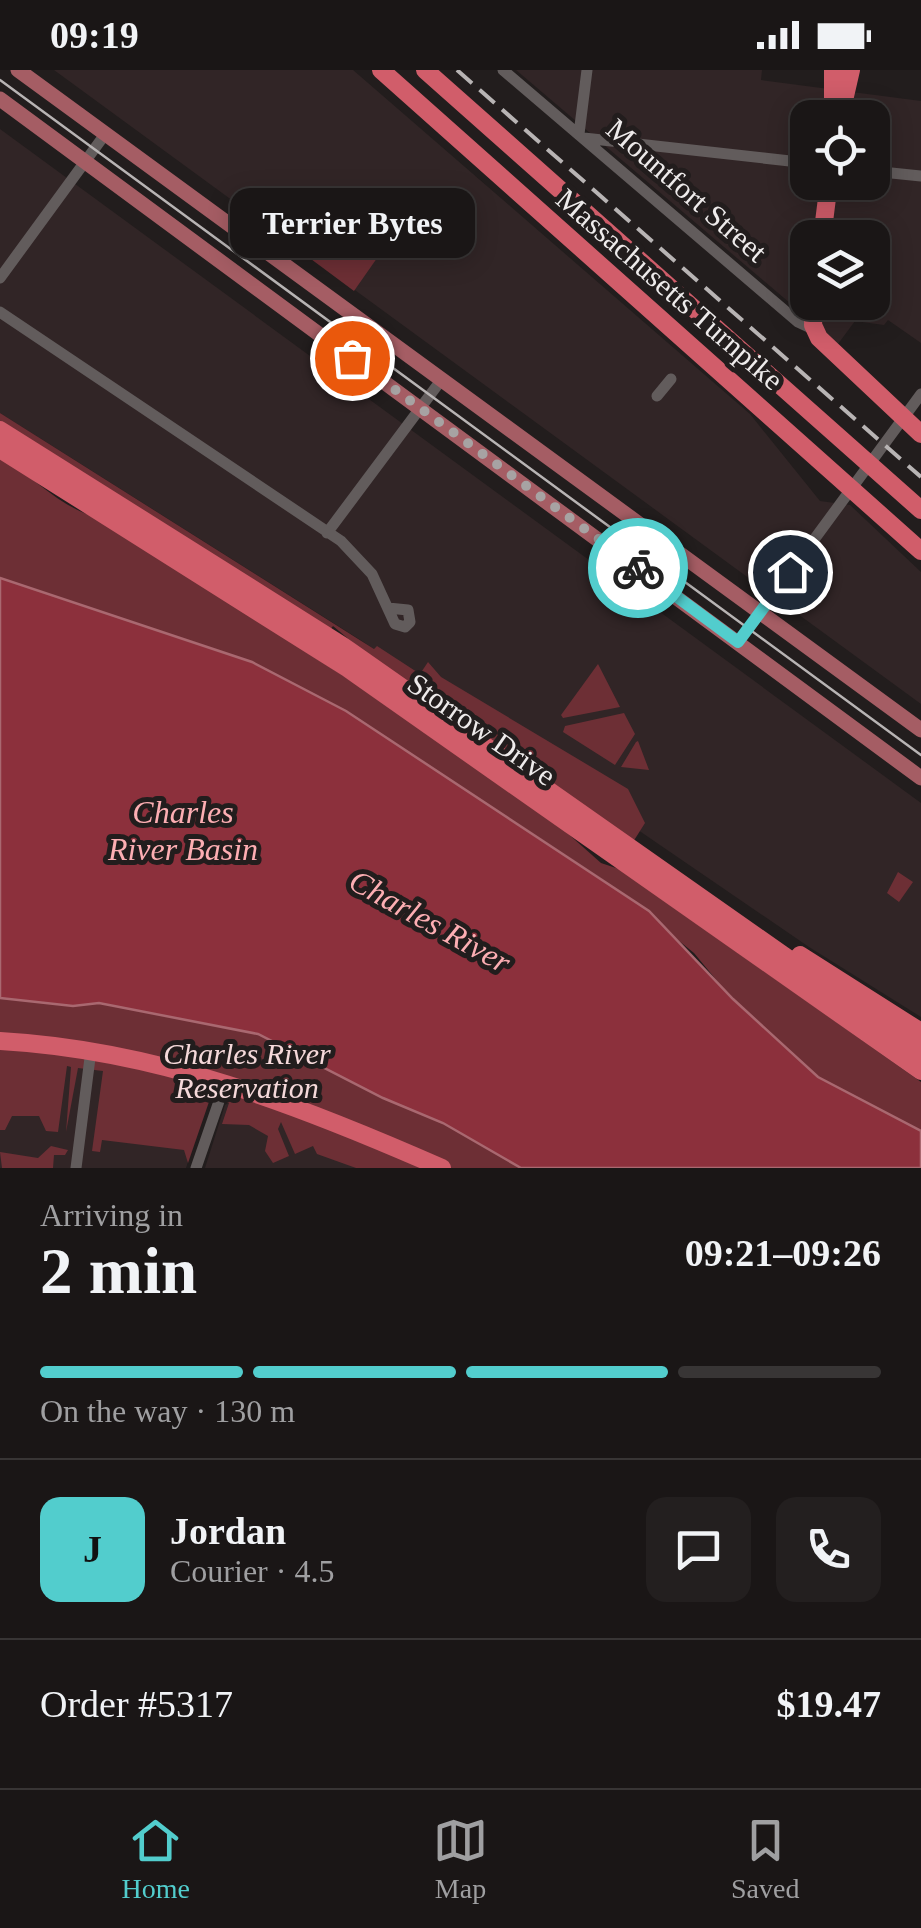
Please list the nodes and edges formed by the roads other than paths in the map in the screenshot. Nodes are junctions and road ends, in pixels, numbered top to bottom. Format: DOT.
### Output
graph roads {
  1 [pos="18,70"];
  2 [pos="381,70"];
  3 [pos="426,70"];
  4 [pos="503,70"];
  5 [pos="586,70"];
  6 [pos="834,70"];
  7 [pos="850,70"];
  8 [pos="0,99"];
  9 [pos="835,100"];
  10 [pos="847,100"];
  11 [pos="106,132"];
  12 [pos="581,136"];
  13 [pos="86,161"];
  14 [pos="790,161"];
  15 [pos="890,173"];
  16 [pos="921,176"];
  17 [pos="0,278"];
  18 [pos="0,312"];
  19 [pos="814,320"];
  20 [pos="814,329"];
  21 [pos="442,379"];
  22 [pos="671,380"];
  23 [pos="921,394"];
  24 [pos="658,396"];
  25 [pos="420,408"];
  26 [pos="899,424"];
  27 [pos="0,430"];
  28 [pos="921,434"];
  29 [pos="0,449"];
  30 [pos="921,510"];
  31 [pos="327,534"];
  32 [pos="921,551"];
  33 [pos="388,608"];
  34 [pos="761,612"];
  35 [pos="738,642"];
  36 [pos="921,730"];
  37 [pos="921,778"];
  38 [pos="746,928"];
  39 [pos="921,1032"];
  40 [pos="0,1042"];
  41 [pos="91,1050"];
  42 [pos="921,1052"];
  43 [pos="921,1071"];
  44 [pos="226,1081"];
  45 [pos="76,1168"];
  46 [pos="196,1168"];
  47 [pos="442,1168"];
  1 -- 11 [label="main road"];
  2 -- 32 [label="highway, Massachusetts Turnpike"];
  3 -- 30 [label="highway, Massachusetts Turnpike"];
  4 -- 12 [label="street, Mountfort Street"];
  5 -- 12 [label="street"];
  6 -- 9 [label="highway"];
  7 -- 10 [label="highway"];
  8 -- 13 [label="main road"];
  11 -- 13 [label="street"];
  11 -- 21 [label="main road"];
  12 -- 14 [label="street"];
  12 -- 20 [label="street, Mountfort Street"];
  13 -- 17 [label="street"];
  13 -- 25 [label="main road"];
  15 -- 16 [label="street"];
  18 -- 31 [label="street"];
  19 -- 20 [label="highway"];
  20 -- 26 [label="highway, Mountfort Street"];
  21 -- 25 [label="street"];
  21 -- 34 [label="main road"];
  22 -- 24 [label="street"];
  23 -- 26 [label="street"];
  25 -- 31 [label="street"];
  25 -- 35 [label="main road"];
  26 -- 28 [label="highway, Mountfort Street"];
  26 -- 34 [label="street"];
  27 -- 38 [label="highway, Storrow Drive"];
  29 -- 43 [label="highway, Storrow Drive"];
  31 -- 33 [label="street"];
  34 -- 35 [label="street"];
  34 -- 36 [label="main road"];
  35 -- 37 [label="main road"];
  38 -- 39 [label="highway"];
  38 -- 42 [label="highway, Storrow Drive"];
  40 -- 41 [label="highway"];
  41 -- 44 [label="highway"];
  41 -- 45 [label="street"];
  44 -- 46 [label="street"];
  44 -- 47 [label="highway"];
}
